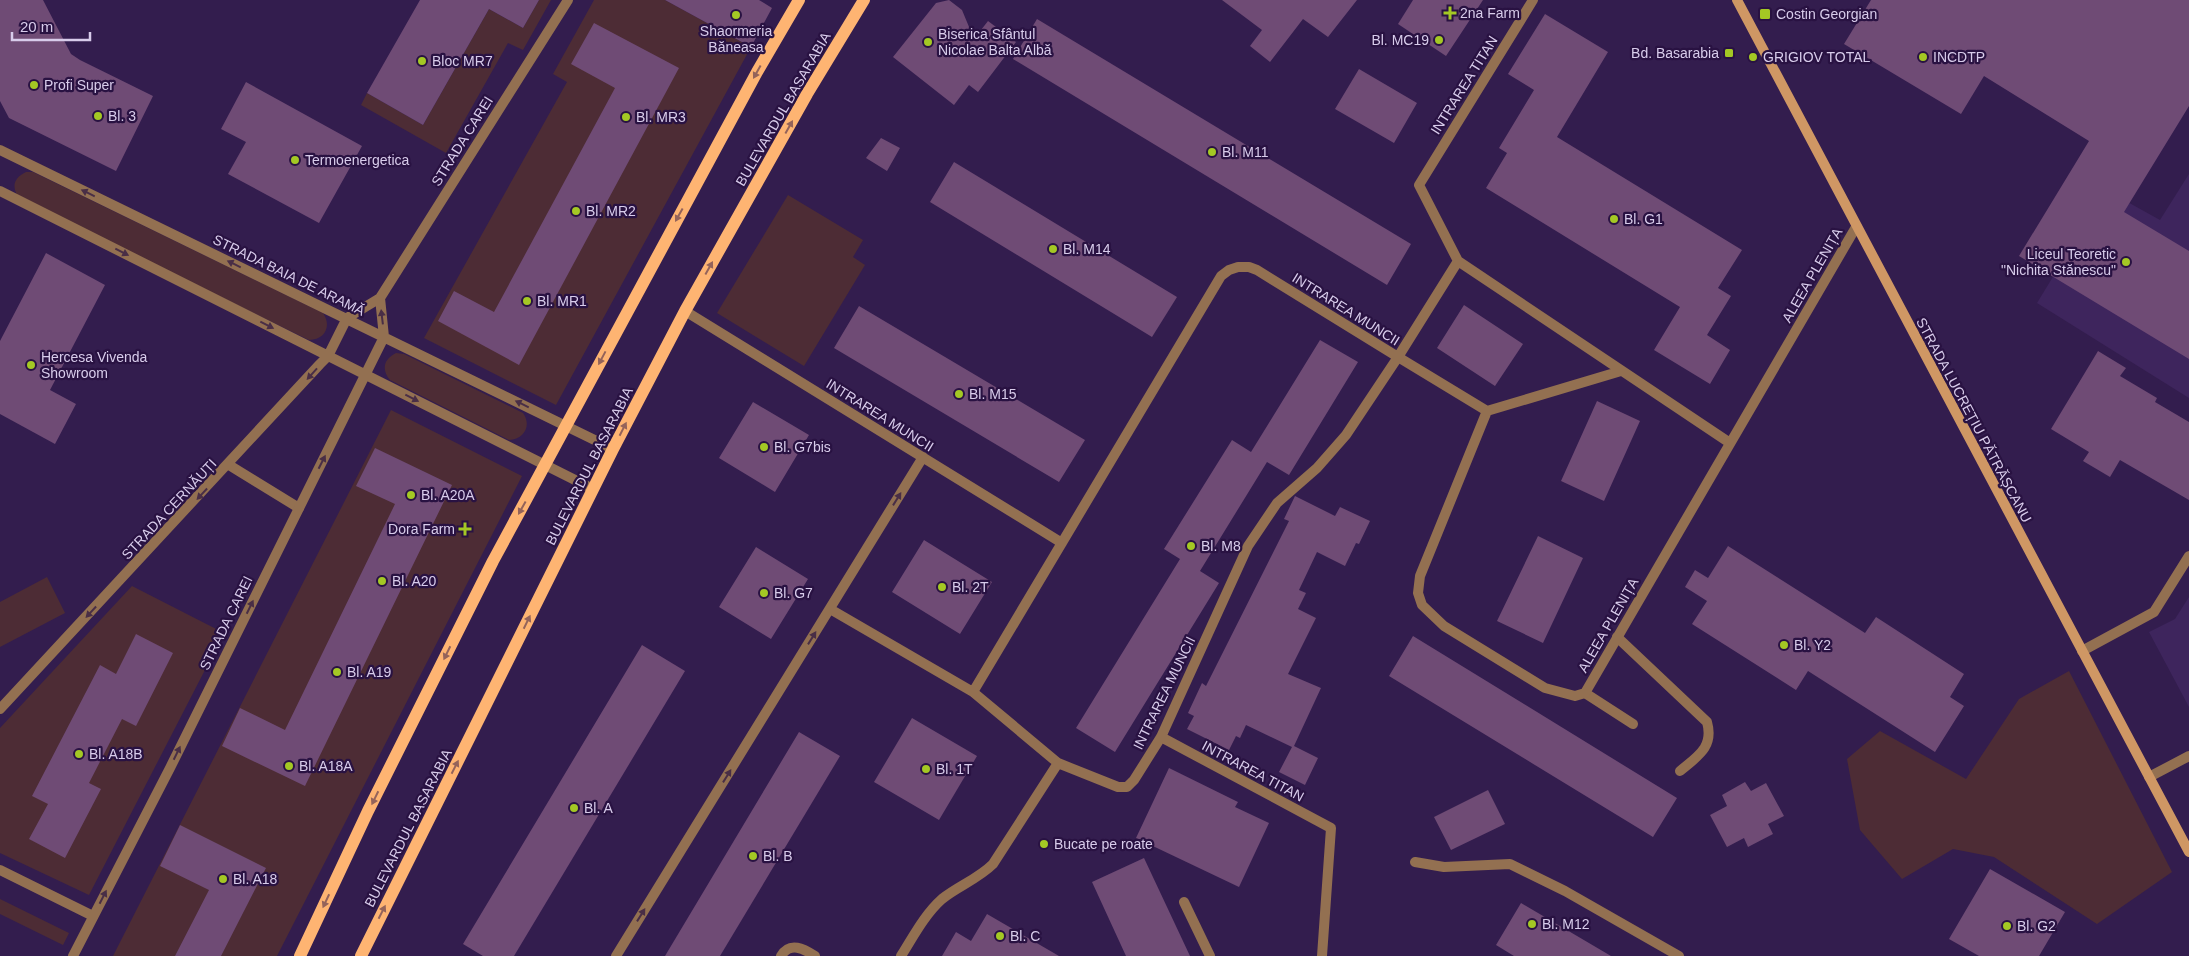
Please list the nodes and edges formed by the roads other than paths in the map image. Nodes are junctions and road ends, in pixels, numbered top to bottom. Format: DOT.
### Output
graph roads {
  1 [pos="568,0"];
  2 [pos="799,0"];
  3 [pos="864,0"];
  4 [pos="1533,0"];
  5 [pos="1737,0"];
  6 [pos="2,154"];
  7 [pos="0,191"];
  8 [pos="1856,227"];
  9 [pos="1458,261"];
  10 [pos="380,298"];
  11 [pos="685,311"];
  12 [pos="347,318"];
  13 [pos="384,337"];
  14 [pos="328,356"];
  15 [pos="1398,357"];
  16 [pos="1621,371"];
  17 [pos="366,375"];
  18 [pos="1487,411"];
  19 [pos="566,426"];
  20 [pos="1730,443"];
  21 [pos="613,449"];
  22 [pos="923,457"];
  23 [pos="229,465"];
  24 [pos="545,465"];
  25 [pos="593,489"];
  26 [pos="299,508"];
  27 [pos="1062,543"];
  28 [pos="2189,556"];
  29 [pos="830,609"];
  30 [pos="1617,637"];
  31 [pos="2082,651"];
  32 [pos="973,692"];
  33 [pos="1585,693"];
  34 [pos="0,709"];
  35 [pos="1634,724"];
  36 [pos="1161,738"];
  37 [pos="2189,756"];
  38 [pos="1058,763"];
  39 [pos="1680,771"];
  40 [pos="2149,777"];
  41 [pos="2189,852"];
  42 [pos="1415,862"];
  43 [pos="0,870"];
  44 [pos="1184,902"];
  45 [pos="94,916"];
  46 [pos="73,956"];
  47 [pos="300,956"];
  48 [pos="361,956"];
  49 [pos="616,956"];
  50 [pos="781,956"];
  51 [pos="815,956"];
  52 [pos="901,956"];
  53 [pos="1210,956"];
  54 [pos="1322,956"];
  55 [pos="1679,956"];
  1 -- 10 [label="street, STRADA CAREI"];
  2 -- 19 [label="main road, one-way"];
  11 -- 3 [label="main road, BULEVARDUL BASARABIA, one-way"];
  4 -- 9 [label="street, INTRAREA TITAN"];
  5 -- 8 [label="main road, STRADA LUCREȚIU PĂTRĂȘCANU"];
  12 -- 6 [label="street, STRADA BAIA DE ARAMĂ, one-way"];
  7 -- 14 [label="street, one-way"];
  8 -- 20 [label="street, ALEEA PLENIȚA"];
  8 -- 31 [label="main road, STRADA LUCREȚIU PĂTRĂȘCANU"];
  9 -- 15 [label="street"];
  9 -- 16 [label="street"];
  10 -- 12 [label="street, STRADA CAREI"];
  13 -- 10 [label="street, one-way"];
  21 -- 11 [label="main road, BULEVARDUL BASARABIA, one-way"];
  11 -- 22 [label="street, INTRAREA MUNCII"];
  12 -- 13 [label="street, STRADA BAIA DE ARAMĂ"];
  12 -- 14 [label="street, STRADA CERNĂUȚI"];
  13 -- 17 [label="street, STRADA CAREI"];
  19 -- 13 [label="street, STRADA BAIA DE ARAMĂ, one-way"];
  14 -- 17 [label="street"];
  14 -- 23 [label="street, STRADA CERNĂUȚI, one-way"];
  15 -- 18 [label="street"];
  15 -- 27 [label="street, INTRAREA MUNCII"];
  15 -- 36 [label="street, INTRAREA MUNCII"];
  16 -- 18 [label="street"];
  16 -- 20 [label="street"];
  17 -- 24 [label="street, one-way"];
  26 -- 17 [label="street, STRADA CAREI, one-way"];
  18 -- 33 [label="street, ALEEA PLENIȚA"];
  19 -- 21 [label="street, STRADA BAIA DE ARAMĂ"];
  19 -- 24 [label="main road"];
  20 -- 30 [label="street, ALEEA PLENIȚA"];
  21 -- 25 [label="main road, BULEVARDUL BASARABIA"];
  22 -- 27 [label="street, INTRAREA MUNCII"];
  29 -- 22 [label="street, one-way"];
  23 -- 26 [label="street"];
  23 -- 34 [label="street, STRADA CERNĂUȚI, one-way"];
  24 -- 25 [label="street"];
  24 -- 47 [label="main road, one-way"];
  48 -- 25 [label="main road, BULEVARDUL BASARABIA, one-way"];
  45 -- 26 [label="street, STRADA CAREI, one-way"];
  27 -- 32 [label="street, INTRAREA MUNCII"];
  28 -- 31 [label="street"];
  29 -- 32 [label="street"];
  49 -- 29 [label="street, one-way"];
  30 -- 33 [label="street, ALEEA PLENIȚA"];
  30 -- 39 [label="street"];
  31 -- 40 [label="main road, STRADA LUCREȚIU PĂTRĂȘCANU"];
  32 -- 38 [label="street, INTRAREA MUNCII"];
  33 -- 35 [label="street"];
  36 -- 38 [label="street, INTRAREA MUNCII"];
  36 -- 54 [label="street, INTRAREA TITAN"];
  37 -- 40 [label="street"];
  38 -- 52 [label="street"];
  40 -- 41 [label="main road, STRADA LUCREȚIU PĂTRĂȘCANU"];
  42 -- 55 [label="street"];
  43 -- 45 [label="street"];
  44 -- 53 [label="street"];
  45 -- 46 [label="street, STRADA CAREI"];
  50 -- 51 [label="street"];
}
